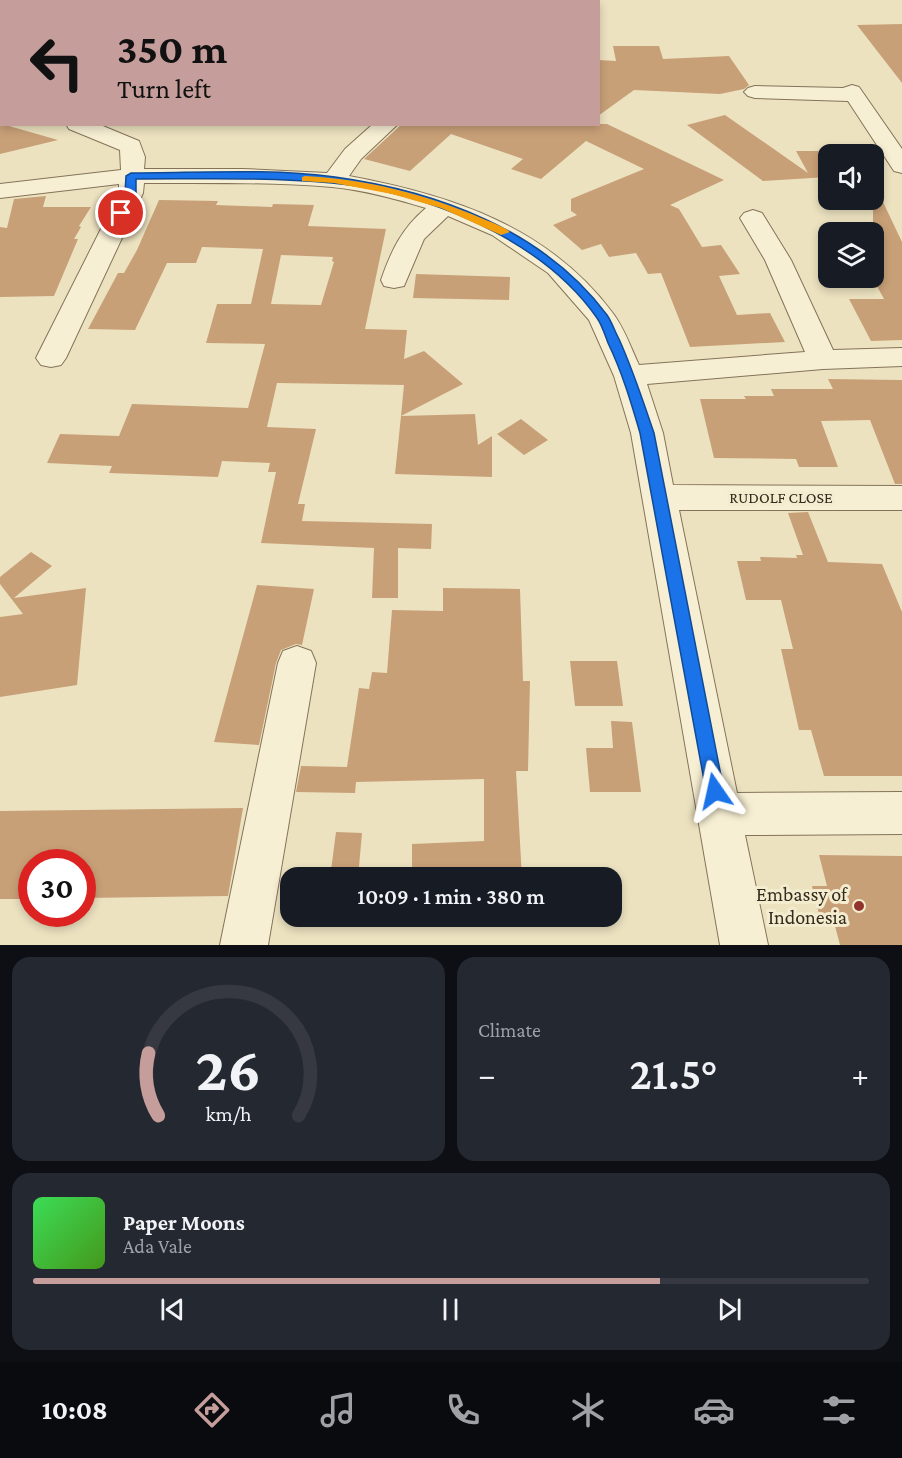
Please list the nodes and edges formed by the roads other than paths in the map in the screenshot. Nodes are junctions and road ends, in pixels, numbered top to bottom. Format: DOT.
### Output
graph roads {
  1 [pos="755,92"];
  2 [pos="82,126"];
  3 [pos="385,126"];
  4 [pos="902,166"];
  5 [pos="131,176"];
  6 [pos="334,180"];
  7 [pos="0,191"];
  8 [pos="445,206"];
  9 [pos="753,218"];
  10 [pos="394,280"];
  11 [pos="902,357"];
  12 [pos="51,358"];
  13 [pos="823,360"];
  14 [pos="629,376"];
  15 [pos="660,497"];
  16 [pos="902,498"];
  17 [pos="297,663"];
  18 [pos="902,813"];
  19 [pos="719,814"];
  20 [pos="244,945"];
  21 [pos="744,945"];
  1 -- 4 [label="street"];
  2 -- 5 [label="street"];
  3 -- 6 [label="street"];
  5 -- 6 [label="street"];
  5 -- 7 [label="street"];
  5 -- 12 [label="street"];
  6 -- 8 [label="street"];
  8 -- 10 [label="street"];
  8 -- 14 [label="street"];
  9 -- 13 [label="street"];
  11 -- 13 [label="street"];
  13 -- 14 [label="street"];
  14 -- 15 [label="street"];
  15 -- 16 [label="street, RUDOLF CLOSE"];
  15 -- 19 [label="street"];
  17 -- 20 [label="street"];
  18 -- 19 [label="street"];
  19 -- 21 [label="street"];
}
